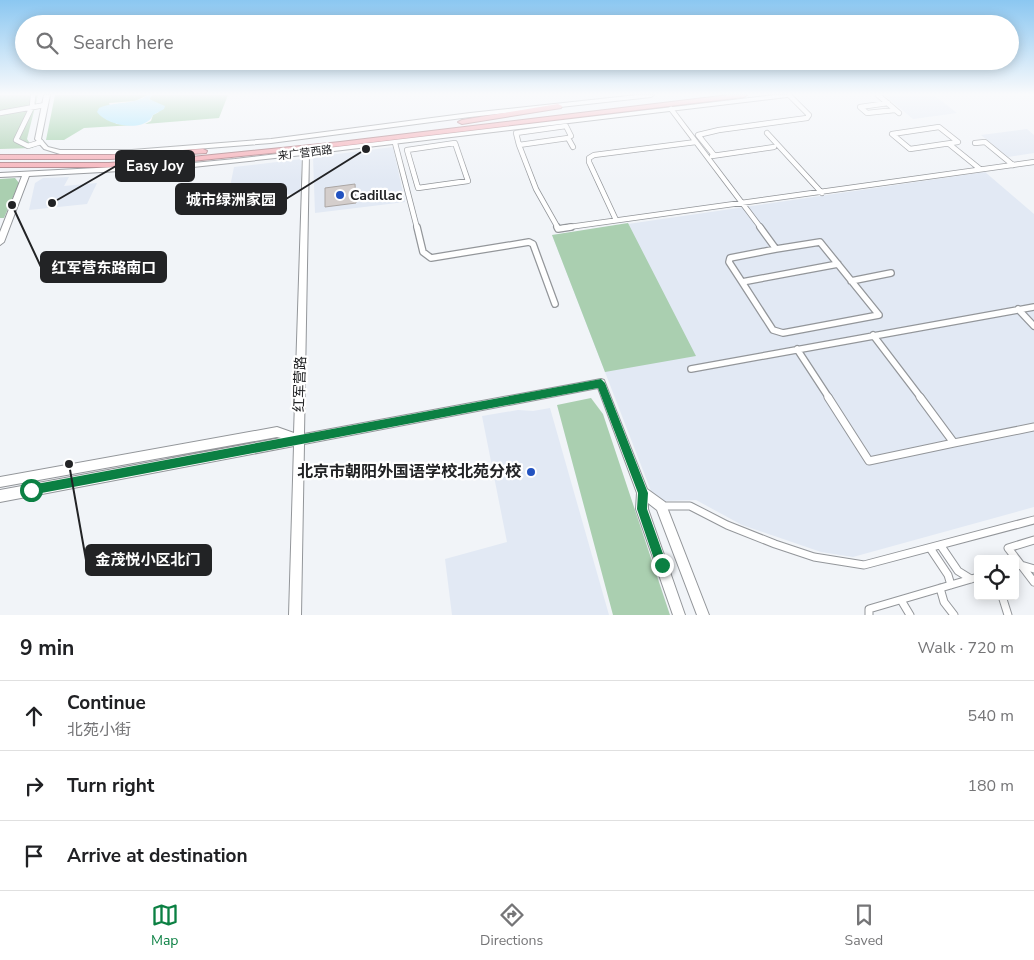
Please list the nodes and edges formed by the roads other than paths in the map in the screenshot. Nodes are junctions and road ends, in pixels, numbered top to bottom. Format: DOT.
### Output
graph roads {
  1 [pos="24,124"];
  2 [pos="41,124"];
  3 [pos="413,124"];
  4 [pos="454,124"];
  5 [pos="507,124"];
  6 [pos="567,124"];
  7 [pos="683,124"];
  8 [pos="765,124"];
  9 [pos="544,127"];
  10 [pos="768,133"];
  11 [pos="698,134"];
  12 [pos="692,136"];
  13 [pos="568,138"];
  14 [pos="41,142"];
  15 [pos="432,142"];
  16 [pos="696,142"];
  17 [pos="394,143"];
  18 [pos="975,143"];
  19 [pos="950,144"];
  20 [pos="520,145"];
  21 [pos="572,147"];
  22 [pos="774,147"];
  23 [pos="306,153"];
  24 [pos="714,155"];
  25 [pos="707,156"];
  26 [pos="0,157"];
  27 [pos="182,160"];
  28 [pos="235,161"];
  29 [pos="1034,162"];
  30 [pos="0,165"];
  31 [pos="1013,165"];
  32 [pos="980,169"];
  33 [pos="27,173"];
  34 [pos="0,175"];
  35 [pos="822,193"];
  36 [pos="743,204"];
  37 [pos="616,220"];
  38 [pos="0,242"];
  39 [pos="776,250"];
  40 [pos="838,264"];
  41 [pos="891,273"];
  42 [pos="851,281"];
  43 [pos="742,282"];
  44 [pos="555,304"];
  45 [pos="1034,307"];
  46 [pos="1018,310"];
  47 [pos="1034,326"];
  48 [pos="873,335"];
  49 [pos="796,349"];
  50 [pos="691,369"];
  51 [pos="601,383"];
  52 [pos="1034,427"];
  53 [pos="298,439"];
  54 [pos="954,443"];
  55 [pos="0,482"];
  56 [pos="643,493"];
  57 [pos="0,496"];
  58 [pos="661,506"];
  59 [pos="1034,520"];
  60 [pos="1034,540"];
  61 [pos="941,546"];
  62 [pos="930,548"];
  63 [pos="1012,555"];
  64 [pos="1019,565"];
  65 [pos="1019,566"];
  66 [pos="1034,569"];
  67 [pos="974,578"];
  68 [pos="1034,582"];
  69 [pos="951,585"];
  70 [pos="940,588"];
  71 [pos="901,600"];
  72 [pos="1003,600"];
  73 [pos="294,615"];
  74 [pos="680,615"];
  75 [pos="703,615"];
  76 [pos="869,615"];
  77 [pos="910,615"];
  78 [pos="954,615"];
  79 [pos="1008,615"];
  1 -- 14 [label="street"];
  2 -- 14 [label="street"];
  3 -- 14 [label="street"];
  4 -- 26 [label="highway"];
  5 -- 27 [label="highway"];
  6 -- 9 [label="street, 来广营西路"];
  7 -- 12 [label="street"];
  8 -- 11 [label="street"];
  9 -- 13 [label="street"];
  9 -- 15 [label="street, 来广营西路"];
  9 -- 20 [label="street"];
  10 -- 35 [label="street"];
  11 -- 12 [label="street"];
  11 -- 24 [label="street"];
  12 -- 16 [label="street"];
  13 -- 20 [label="street"];
  13 -- 21 [label="street"];
  15 -- 15 [label="street"];
  15 -- 17 [label="street, 来广营西路"];
  16 -- 25 [label="street"];
  16 -- 37 [label="street"];
  17 -- 23 [label="street, 来广营西路"];
  17 -- 44 [label="street"];
  18 -- 31 [label="street"];
  19 -- 19 [label="street"];
  19 -- 32 [label="street"];
  20 -- 37 [label="street"];
  22 -- 24 [label="street"];
  23 -- 28 [label="street, 来广营西路"];
  23 -- 53 [label="street, 红军营路"];
  24 -- 25 [label="street"];
  25 -- 36 [label="street"];
  27 -- 28 [label="highway"];
  27 -- 30 [label="highway"];
  28 -- 33 [label="street, 来广营西路"];
  29 -- 31 [label="street"];
  31 -- 32 [label="street"];
  32 -- 35 [label="street"];
  33 -- 34 [label="street, 来广营西路"];
  33 -- 38 [label="street"];
  35 -- 36 [label="street"];
  36 -- 37 [label="street"];
  36 -- 39 [label="street"];
  39 -- 40 [label="street"];
  39 -- 43 [label="street"];
  40 -- 42 [label="street"];
  40 -- 43 [label="street"];
  41 -- 42 [label="street"];
  42 -- 43 [label="street"];
  45 -- 46 [label="street"];
  46 -- 47 [label="street"];
  46 -- 48 [label="street"];
  48 -- 49 [label="street"];
  48 -- 54 [label="street"];
  49 -- 50 [label="street"];
  49 -- 54 [label="street"];
  51 -- 53 [label="street"];
  51 -- 56 [label="street"];
  52 -- 54 [label="street"];
  53 -- 55 [label="street"];
  53 -- 57 [label="street"];
  53 -- 73 [label="street, 红军营路"];
  56 -- 58 [label="street"];
  56 -- 74 [label="street"];
  58 -- 62 [label="street"];
  58 -- 75 [label="street"];
  59 -- 61 [label="street"];
  60 -- 63 [label="street"];
  61 -- 62 [label="street"];
  61 -- 67 [label="street"];
  62 -- 69 [label="street"];
  64 -- 66 [label="street"];
  65 -- 68 [label="street"];
  67 -- 69 [label="street"];
  69 -- 70 [label="street"];
  70 -- 71 [label="street"];
  70 -- 78 [label="street"];
  71 -- 76 [label="street"];
  71 -- 77 [label="street"];
  72 -- 79 [label="street"];
}
